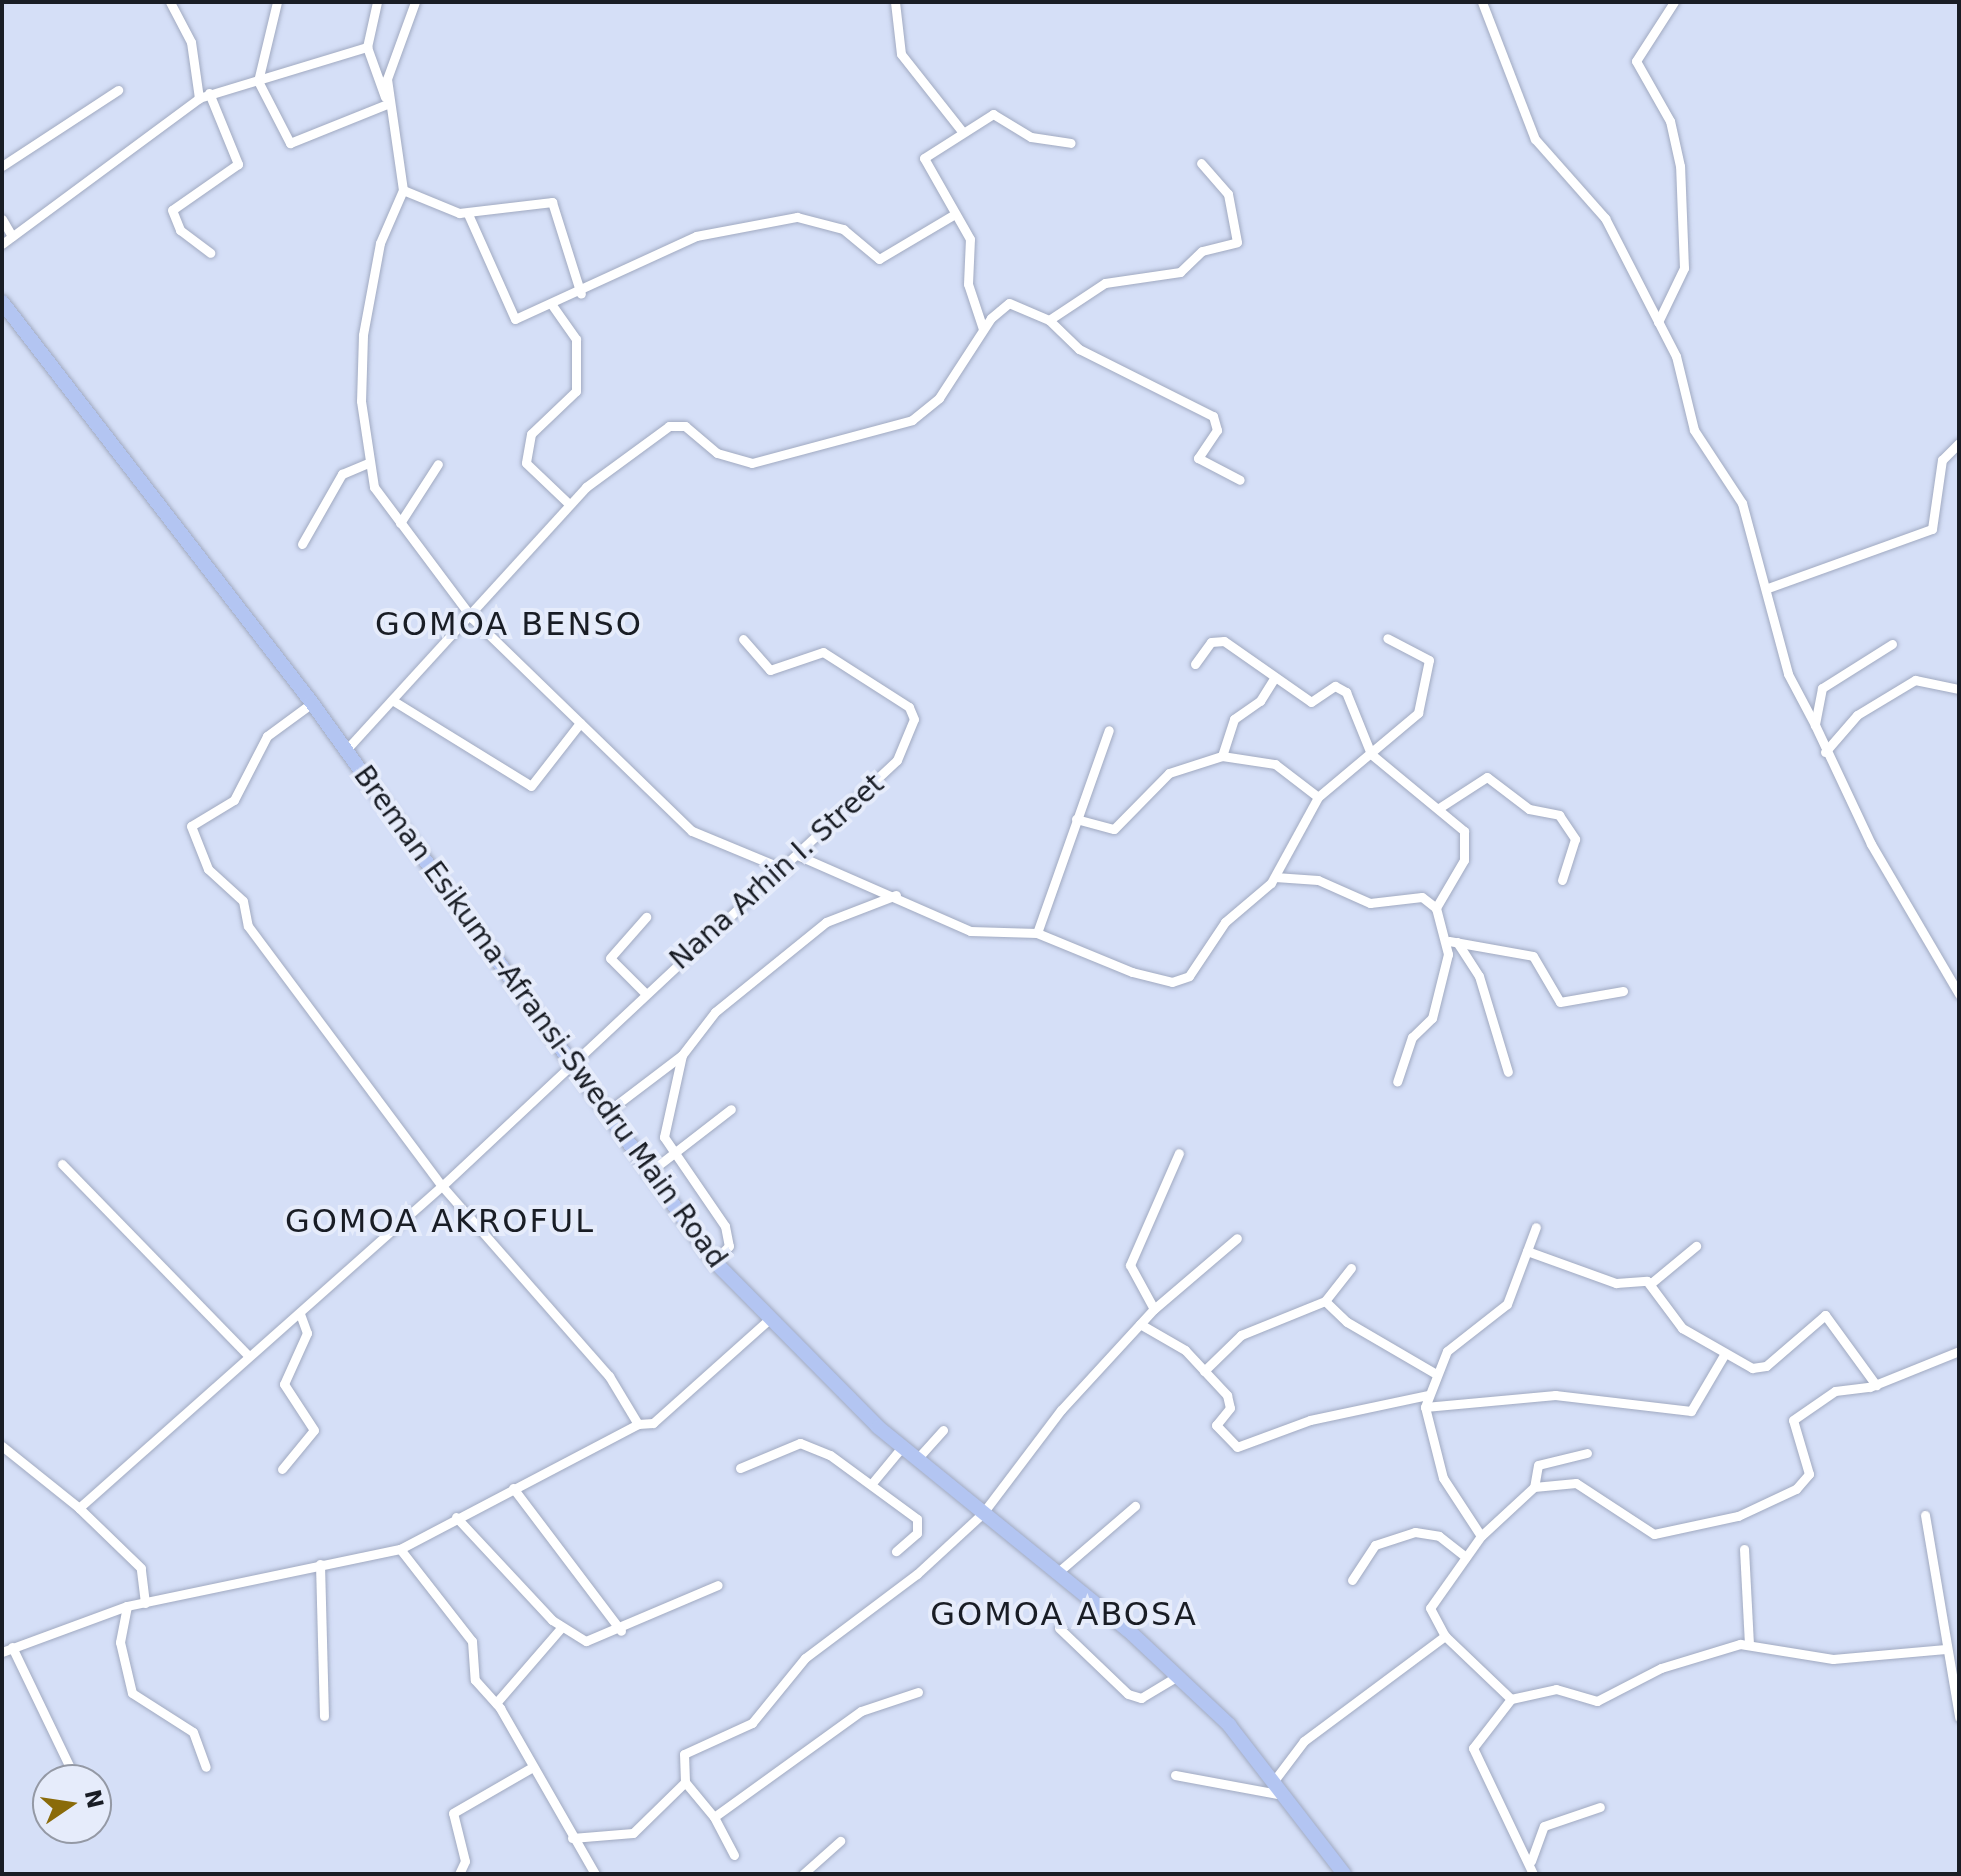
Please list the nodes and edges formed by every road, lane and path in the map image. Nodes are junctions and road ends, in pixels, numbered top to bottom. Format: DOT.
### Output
graph roads {
  1 [pos="170,2"];
  2 [pos="277,2"];
  3 [pos="377,2"];
  4 [pos="415,2"];
  5 [pos="895,2"];
  6 [pos="1482,2"];
  7 [pos="1674,2"];
  8 [pos="367,47"];
  9 [pos="258,81"];
  10 [pos="118,90"];
  11 [pos="209,93"];
  12 [pos="199,98"];
  13 [pos="387,104"];
  14 [pos="961,130"];
  15 [pos="1071,143"];
  16 [pos="1201,163"];
  17 [pos="2,166"];
  18 [pos="403,190"];
  19 [pos="468,214"];
  20 [pos="953,215"];
  21 [pos="2,219"];
  22 [pos="12,236"];
  23 [pos="2,244"];
  24 [pos="210,253"];
  25 [pos="581,294"];
  26 [pos="2,302"];
  27 [pos="552,305"];
  28 [pos="1049,320"];
  29 [pos="1658,322"];
  30 [pos="983,329"];
  31 [pos="1959,443"];
  32 [pos="368,463"];
  33 [pos="438,464"];
  34 [pos="1240,480"];
  35 [pos="569,504"];
  36 [pos="400,523"];
  37 [pos="302,544"];
  38 [pos="1768,588"];
  39 [pos="472,618"];
  40 [pos="1387,638"];
  41 [pos="743,639"];
  42 [pos="1892,644"];
  43 [pos="1195,664"];
  44 [pos="1275,677"];
  45 [pos="1959,689"];
  46 [pos="392,700"];
  47 [pos="312,703"];
  48 [pos="580,723"];
  49 [pos="1815,725"];
  50 [pos="1109,730"];
  51 [pos="346,750"];
  52 [pos="1825,752"];
  53 [pos="1371,754"];
  54 [pos="1222,756"];
  55 [pos="1318,797"];
  56 [pos="1439,808"];
  57 [pos="1076,819"];
  58 [pos="797,855"];
  59 [pos="786,870"];
  60 [pos="1275,877"];
  61 [pos="1562,880"];
  62 [pos="896,895"];
  63 [pos="1436,908"];
  64 [pos="646,917"];
  65 [pos="1037,933"];
  66 [pos="1453,941"];
  67 [pos="1623,991"];
  68 [pos="645,993"];
  69 [pos="1959,994"];
  70 [pos="682,1055"];
  71 [pos="571,1062"];
  72 [pos="1508,1072"];
  73 [pos="1397,1082"];
  74 [pos="731,1109"];
  75 [pos="607,1112"];
  76 [pos="1179,1153"];
  77 [pos="672,1154"];
  78 [pos="62,1164"];
  79 [pos="647,1174"];
  80 [pos="442,1186"];
  81 [pos="1536,1227"];
  82 [pos="1237,1238"];
  83 [pos="1696,1246"];
  84 [pos="1527,1251"];
  85 [pos="714,1261"];
  86 [pos="1351,1268"];
  87 [pos="1650,1284"];
  88 [pos="1325,1301"];
  89 [pos="1154,1309"];
  90 [pos="300,1314"];
  91 [pos="767,1321"];
  92 [pos="1140,1324"];
  93 [pos="1959,1351"];
  94 [pos="1724,1355"];
  95 [pos="249,1356"];
  96 [pos="1204,1371"];
  97 [pos="1436,1374"];
  98 [pos="1876,1385"];
  99 [pos="1428,1395"];
  100 [pos="1425,1407"];
  101 [pos="638,1424"];
  102 [pos="943,1430"];
  103 [pos="2,1446"];
  104 [pos="902,1447"];
  105 [pos="1587,1453"];
  106 [pos="917,1459"];
  107 [pos="740,1468"];
  108 [pos="282,1469"];
  109 [pos="873,1482"];
  110 [pos="1534,1487"];
  111 [pos="513,1488"];
  112 [pos="1135,1506"];
  113 [pos="79,1508"];
  114 [pos="983,1513"];
  115 [pos="1925,1515"];
  116 [pos="456,1517"];
  117 [pos="1481,1536"];
  118 [pos="400,1549"];
  119 [pos="1744,1549"];
  120 [pos="896,1551"];
  121 [pos="1466,1557"];
  122 [pos="320,1564"];
  123 [pos="1057,1573"];
  124 [pos="1352,1580"];
  125 [pos="718,1585"];
  126 [pos="145,1603"];
  127 [pos="127,1606"];
  128 [pos="561,1628"];
  129 [pos="1059,1628"];
  130 [pos="621,1631"];
  131 [pos="1445,1636"];
  132 [pos="1749,1644"];
  133 [pos="1946,1649"];
  134 [pos="7,1650"];
  135 [pos="1176,1677"];
  136 [pos="918,1692"];
  137 [pos="1511,1699"];
  138 [pos="496,1703"];
  139 [pos="324,1716"];
  140 [pos="1959,1717"];
  141 [pos="68,1764"];
  142 [pos="206,1767"];
  143 [pos="531,1768"];
  144 [pos="1175,1775"];
  145 [pos="685,1782"];
  146 [pos="1273,1782"];
  147 [pos="1283,1795"];
  148 [pos="1600,1807"];
  149 [pos="714,1817"];
  150 [pos="572,1838"];
  151 [pos="840,1841"];
  152 [pos="734,1855"];
  153 [pos="1531,1861"];
  154 [pos="459,1874"];
  155 [pos="595,1874"];
  156 [pos="803,1874"];
  157 [pos="1344,1874"];
  158 [pos="1533,1874"];
  1 -- 12 [label="street"];
  2 -- 9 [label="street"];
  3 -- 8 [label="street"];
  4 -- 13 [label="street"];
  5 -- 14 [label="street"];
  6 -- 29 [label="street"];
  7 -- 29 [label="street"];
  8 -- 9 [label="street"];
  8 -- 13 [label="street"];
  9 -- 11 [label="street"];
  9 -- 13 [label="street"];
  10 -- 17 [label="street"];
  11 -- 12 [label="street"];
  11 -- 24 [label="street"];
  12 -- 22 [label="street"];
  13 -- 18 [label="street"];
  14 -- 15 [label="street"];
  14 -- 20 [label="street"];
  16 -- 28 [label="street"];
  18 -- 19 [label="street"];
  18 -- 32 [label="street"];
  19 -- 25 [label="street"];
  19 -- 27 [label="street"];
  20 -- 25 [label="street"];
  20 -- 30 [label="street"];
  21 -- 22 [label="street"];
  22 -- 23 [label="street"];
  25 -- 27 [label="street"];
  26 -- 47 [label="main road, Breman Esikuma-Afransi-Swedru Main Road"];
  27 -- 35 [label="street"];
  28 -- 30 [label="street"];
  28 -- 34 [label="street"];
  29 -- 38 [label="street"];
  30 -- 35 [label="street"];
  31 -- 38 [label="street"];
  32 -- 36 [label="street"];
  32 -- 37 [label="street"];
  33 -- 36 [label="street"];
  35 -- 39 [label="street"];
  36 -- 39 [label="street"];
  38 -- 49 [label="street"];
  39 -- 46 [label="street"];
  39 -- 48 [label="street"];
  40 -- 53 [label="street"];
  41 -- 58 [label="street, Nana Arhin I. Street"];
  42 -- 49 [label="street"];
  43 -- 44 [label="street"];
  44 -- 53 [label="street"];
  44 -- 54 [label="street"];
  45 -- 52 [label="street"];
  46 -- 48 [label="street"];
  46 -- 51 [label="street"];
  47 -- 51 [label="main road, Breman Esikuma-Afransi-Swedru Main Road"];
  47 -- 80 [label="street"];
  48 -- 59 [label="street"];
  49 -- 52 [label="street"];
  50 -- 57 [label="street"];
  51 -- 71 [label="main road, Breman Esikuma-Afransi-Swedru Main Road"];
  52 -- 69 [label="street"];
  53 -- 55 [label="street"];
  53 -- 56 [label="street"];
  54 -- 55 [label="street"];
  54 -- 57 [label="street"];
  55 -- 60 [label="street"];
  56 -- 61 [label="street"];
  56 -- 63 [label="street"];
  57 -- 65 [label="street"];
  58 -- 59 [label="street, Nana Arhin I. Street"];
  58 -- 62 [label="street"];
  59 -- 68 [label="street, Nana Arhin I. Street"];
  60 -- 63 [label="street"];
  60 -- 65 [label="street"];
  62 -- 65 [label="street"];
  62 -- 70 [label="street"];
  63 -- 66 [label="street"];
  64 -- 68 [label="street"];
  66 -- 67 [label="street"];
  66 -- 72 [label="street"];
  66 -- 73 [label="street"];
  68 -- 71 [label="street, Nana Arhin I. Street"];
  70 -- 75 [label="street"];
  70 -- 77 [label="street"];
  71 -- 75 [label="main road, Breman Esikuma-Afransi-Swedru Main Road"];
  71 -- 80 [label="street, Nana Arhin I. Street"];
  74 -- 77 [label="street"];
  75 -- 79 [label="main road, Breman Esikuma-Afransi-Swedru Main Road"];
  76 -- 89 [label="street"];
  77 -- 79 [label="street"];
  77 -- 85 [label="street"];
  78 -- 95 [label="street"];
  79 -- 85 [label="main road, Breman Esikuma-Afransi-Swedru Main Road"];
  80 -- 90 [label="street, Nana Arhin I. Street"];
  80 -- 101 [label="street"];
  81 -- 84 [label="street"];
  82 -- 89 [label="street"];
  83 -- 87 [label="street"];
  84 -- 87 [label="street"];
  84 -- 97 [label="street"];
  85 -- 91 [label="main road, Breman Esikuma-Afransi-Swedru Main Road"];
  86 -- 88 [label="street"];
  87 -- 94 [label="street"];
  88 -- 96 [label="street"];
  88 -- 97 [label="street"];
  89 -- 92 [label="street"];
  90 -- 95 [label="street, Nana Arhin I. Street"];
  90 -- 108 [label="street"];
  91 -- 101 [label="street"];
  91 -- 104 [label="main road, Breman Esikuma-Afransi-Swedru Main Road"];
  92 -- 96 [label="street"];
  92 -- 114 [label="street"];
  93 -- 98 [label="street"];
  94 -- 98 [label="street"];
  94 -- 100 [label="street"];
  95 -- 113 [label="street, Nana Arhin I. Street"];
  96 -- 99 [label="street"];
  97 -- 99 [label="street"];
  98 -- 110 [label="street"];
  99 -- 100 [label="street"];
  100 -- 117 [label="street"];
  101 -- 111 [label="street"];
  102 -- 106 [label="street"];
  103 -- 113 [label="street"];
  104 -- 106 [label="main road, Breman Esikuma-Afransi-Swedru Main Road"];
  104 -- 109 [label="street"];
  105 -- 110 [label="street"];
  106 -- 114 [label="main road, Breman Esikuma-Afransi-Swedru Main Road"];
  107 -- 109 [label="street"];
  109 -- 120 [label="street"];
  110 -- 117 [label="street"];
  111 -- 116 [label="street"];
  111 -- 130 [label="street"];
  112 -- 123 [label="street"];
  113 -- 126 [label="street"];
  114 -- 123 [label="main road, Breman Esikuma-Afransi-Swedru Main Road"];
  114 -- 145 [label="street"];
  115 -- 133 [label="street"];
  116 -- 118 [label="street"];
  116 -- 128 [label="street"];
  117 -- 121 [label="street"];
  118 -- 122 [label="street"];
  118 -- 138 [label="street"];
  119 -- 132 [label="street"];
  121 -- 124 [label="street"];
  121 -- 131 [label="street"];
  122 -- 126 [label="street"];
  122 -- 139 [label="street"];
  123 -- 135 [label="main road, Breman Esikuma-Afransi-Swedru Main Road"];
  125 -- 130 [label="street"];
  126 -- 127 [label="street"];
  127 -- 134 [label="street"];
  127 -- 142 [label="street"];
  128 -- 130 [label="street"];
  128 -- 138 [label="street"];
  129 -- 135 [label="street"];
  131 -- 137 [label="street"];
  131 -- 146 [label="street"];
  132 -- 133 [label="street"];
  132 -- 137 [label="street"];
  133 -- 140 [label="street"];
  134 -- 141 [label="street"];
  135 -- 146 [label="main road, Breman Esikuma-Afransi-Swedru Main Road"];
  136 -- 149 [label="street"];
  137 -- 153 [label="street"];
  138 -- 143 [label="street"];
  143 -- 150 [label="street"];
  143 -- 154 [label="street"];
  144 -- 147 [label="street"];
  145 -- 149 [label="street"];
  145 -- 150 [label="street"];
  146 -- 147 [label="main road, Breman Esikuma-Afransi-Swedru Main Road"];
  147 -- 157 [label="main road, Breman Esikuma-Afransi-Swedru Main Road"];
  148 -- 153 [label="street"];
  149 -- 152 [label="street"];
  150 -- 155 [label="street"];
  151 -- 156 [label="street"];
  153 -- 158 [label="street"];
}
